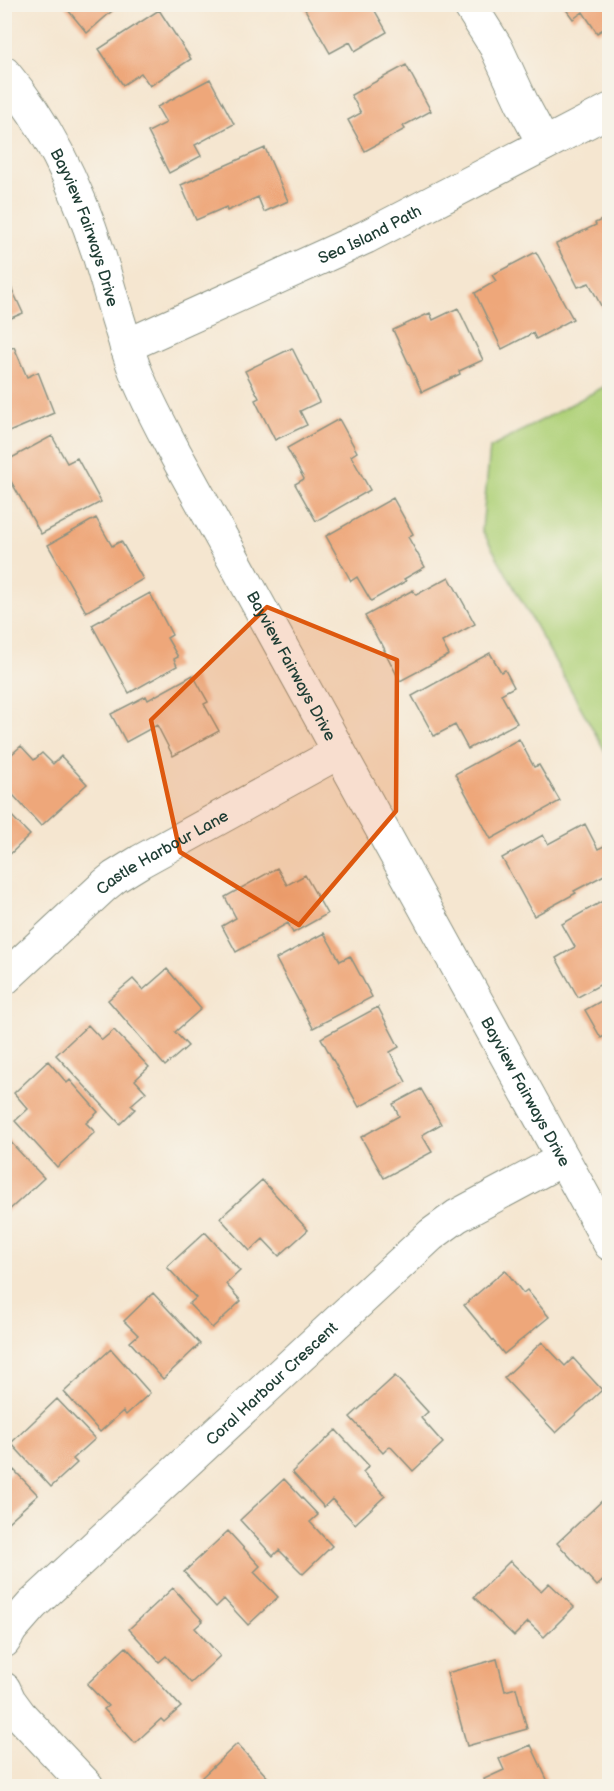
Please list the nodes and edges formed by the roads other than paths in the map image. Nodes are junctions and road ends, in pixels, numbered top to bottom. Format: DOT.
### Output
graph roads {
  1 [pos="469,4"];
  2 [pos="4,73"];
  3 [pos="609,110"];
  4 [pos="544,144"];
  5 [pos="126,346"];
  6 [pos="339,752"];
  7 [pos="4,979"];
  8 [pos="563,1158"];
  9 [pos="609,1244"];
  10 [pos="4,1641"];
  11 [pos="4,1689"];
  12 [pos="87,1786"];
  1 -- 4 [label="street"];
  2 -- 5 [label="street, Bayview Fairways Drive"];
  3 -- 4 [label="street, Sea Island Path"];
  4 -- 5 [label="street, Sea Island Path"];
  5 -- 6 [label="street, Bayview Fairways Drive"];
  6 -- 7 [label="street, Castle Harbour Lane"];
  6 -- 8 [label="street, Bayview Fairways Drive"];
  8 -- 9 [label="street, Bayview Fairways Drive"];
  8 -- 10 [label="street, Coral Harbour Crescent"];
  11 -- 12 [label="street"];
}
